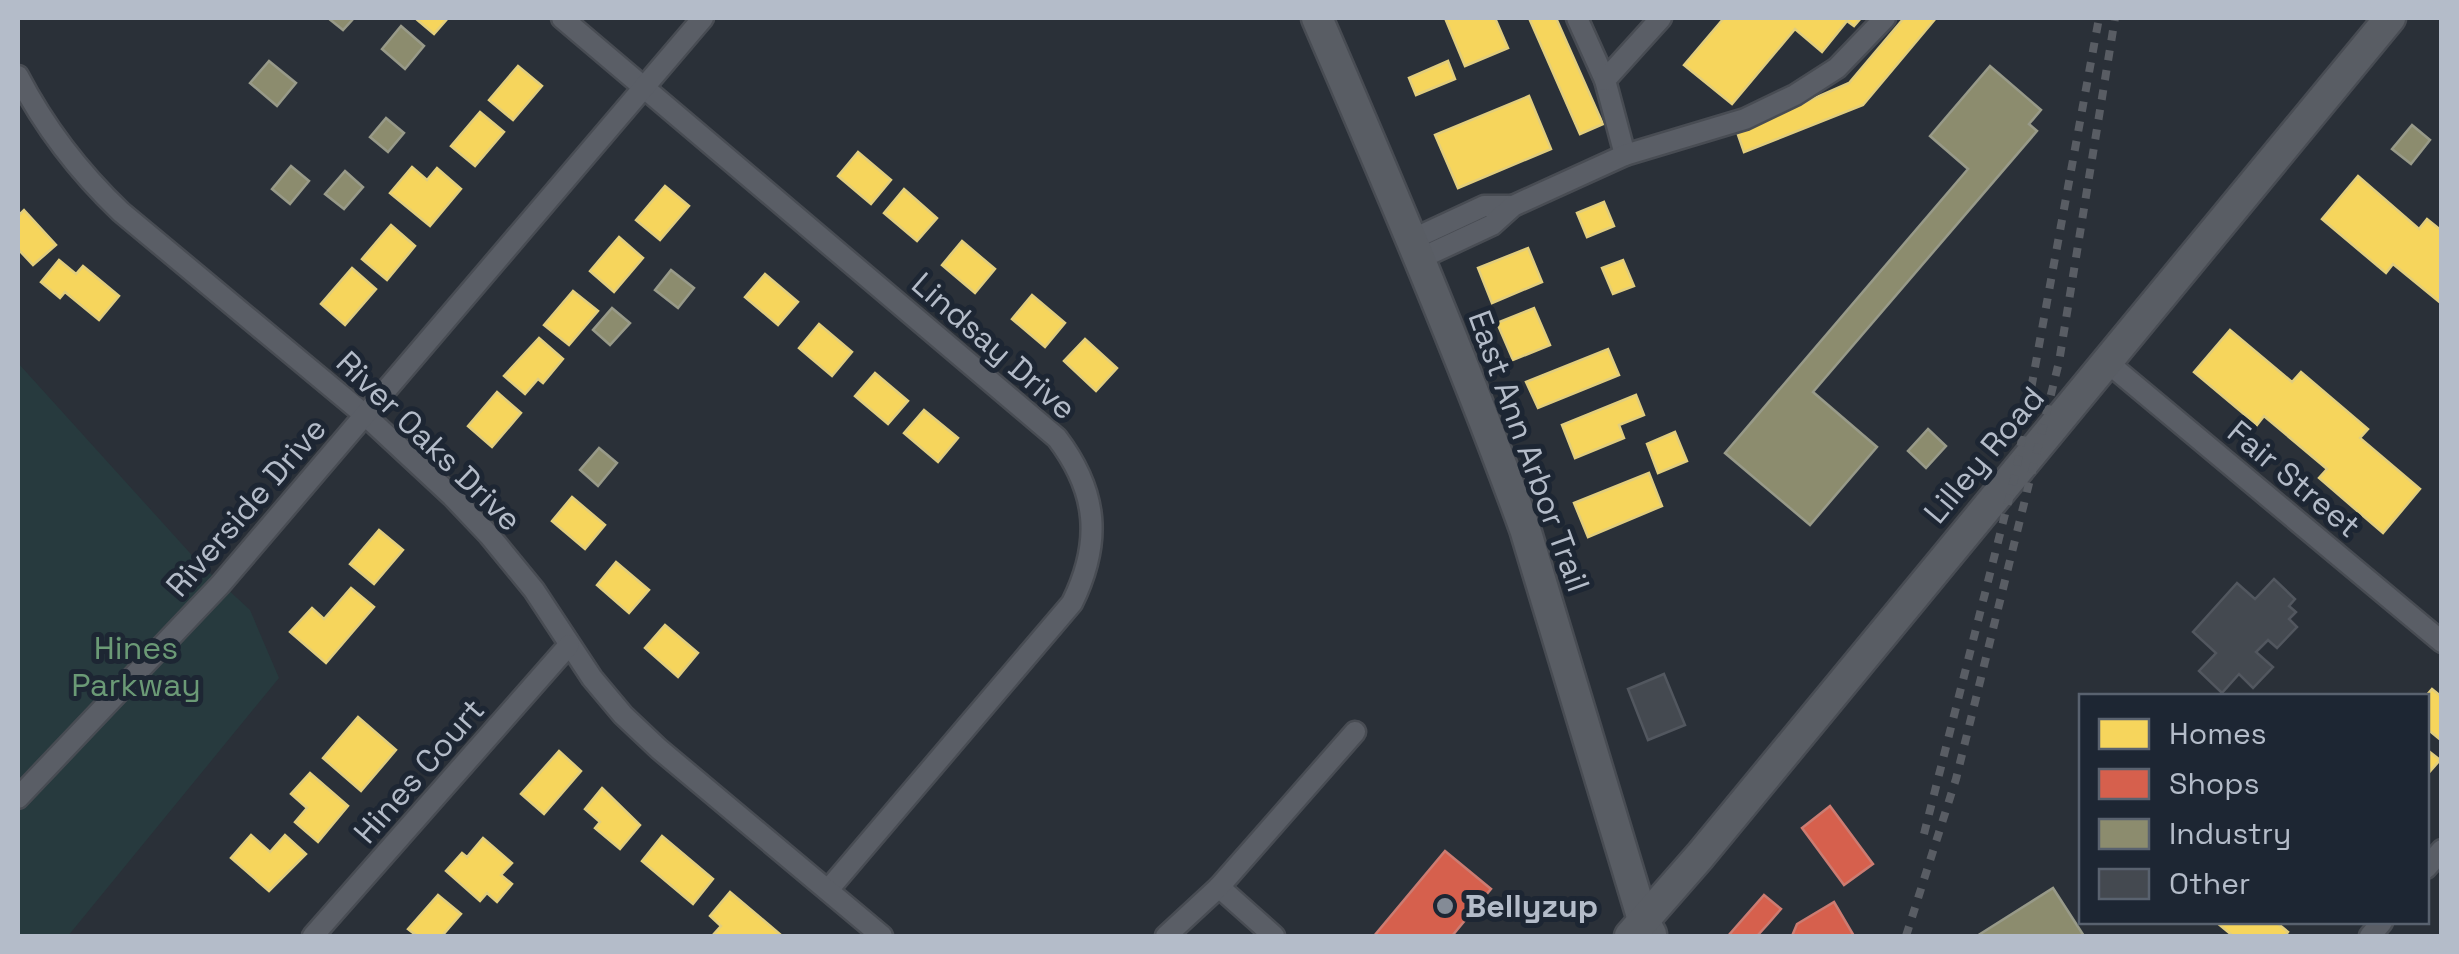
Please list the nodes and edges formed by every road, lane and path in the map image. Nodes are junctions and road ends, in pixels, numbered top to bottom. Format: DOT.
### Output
graph roads {
  1 [pos="562,18"];
  2 [pos="702,18"];
  3 [pos="1318,18"];
  4 [pos="1577,18"];
  5 [pos="1661,18"];
  6 [pos="1885,18"];
  7 [pos="2390,18"];
  8 [pos="18,76"];
  9 [pos="1605,80"];
  10 [pos="644,87"];
  11 [pos="1624,155"];
  12 [pos="1415,249"];
  13 [pos="2107,362"];
  14 [pos="366,416"];
  15 [pos="2442,642"];
  16 [pos="569,644"];
  17 [pos="1355,732"];
  18 [pos="18,798"];
  19 [pos="1219,887"];
  20 [pos="828,890"];
  21 [pos="1642,931"];
  22 [pos="313,936"];
  23 [pos="882,936"];
  24 [pos="1166,936"];
  25 [pos="1274,936"];
  1 -- 10 [label="street, Lindsay Drive"];
  2 -- 10 [label="street, Riverside Drive"];
  3 -- 12 [label="street, East Ann Arbor Trail"];
  4 -- 9 [label="street"];
  5 -- 9 [label="street"];
  6 -- 11 [label="street"];
  7 -- 13 [label="street, Lilley Road"];
  8 -- 14 [label="street, River Oaks Drive"];
  9 -- 11 [label="street"];
  10 -- 14 [label="street, Riverside Drive"];
  10 -- 20 [label="street, Lindsay Drive"];
  11 -- 12 [label="street"];
  12 -- 21 [label="street, East Ann Arbor Trail"];
  13 -- 15 [label="street, Fair Street"];
  13 -- 21 [label="street, Lilley Road"];
  14 -- 16 [label="street, River Oaks Drive"];
  14 -- 18 [label="street, Riverside Drive"];
  16 -- 20 [label="street, River Oaks Drive"];
  16 -- 22 [label="street, Hines Court"];
  17 -- 19 [label="street"];
  19 -- 24 [label="street"];
  19 -- 25 [label="street"];
  20 -- 23 [label="street, River Oaks Drive"];
}
